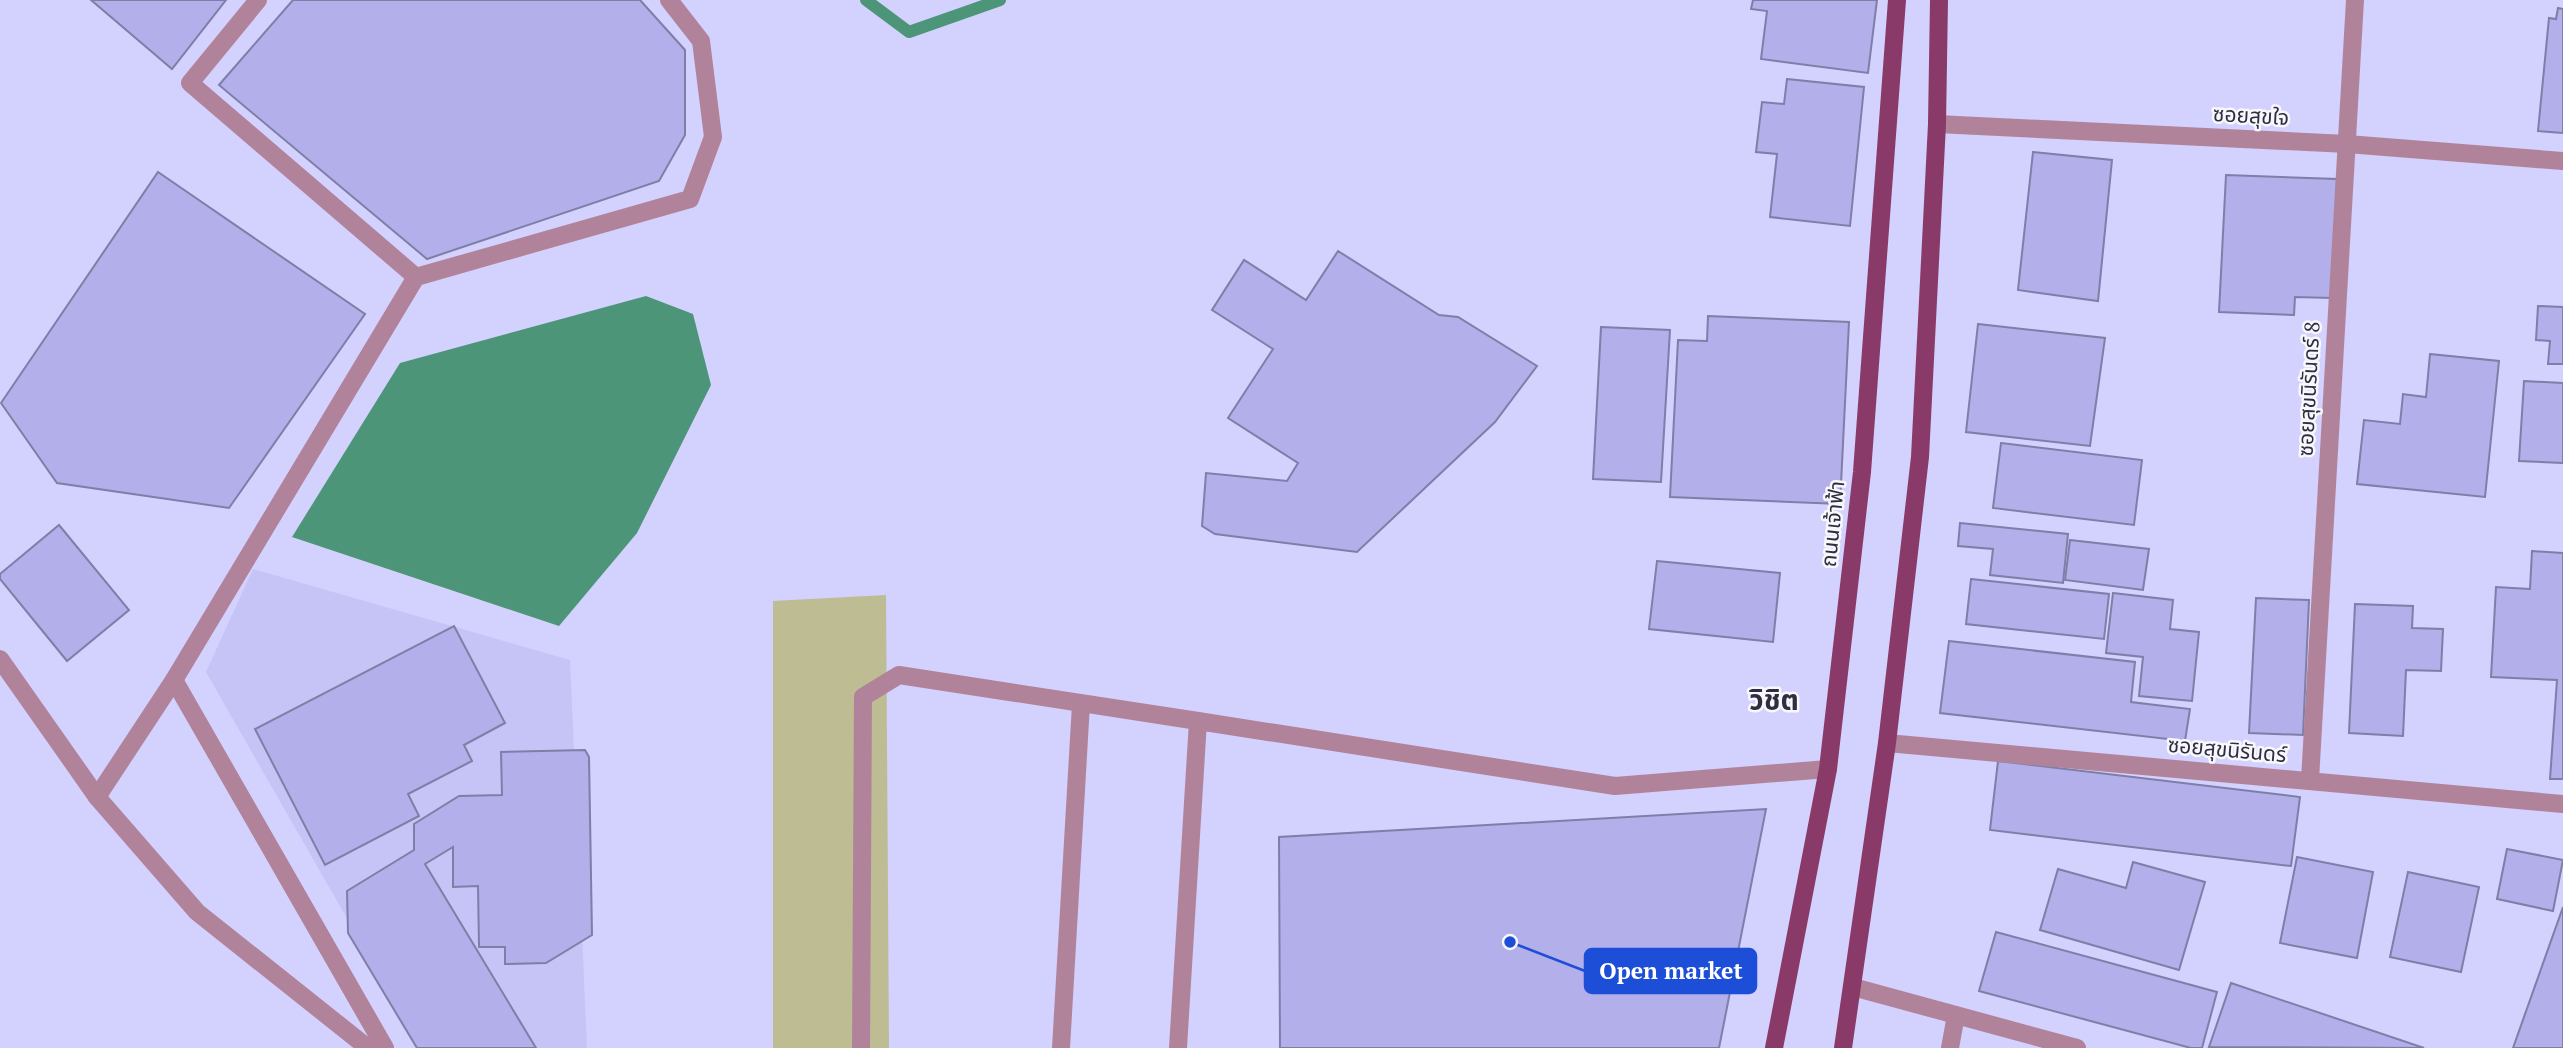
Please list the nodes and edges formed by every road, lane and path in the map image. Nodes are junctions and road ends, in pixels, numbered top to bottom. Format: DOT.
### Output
graph roads {
  1 [pos="258,0"];
  2 [pos="669,0"];
  3 [pos="1897,0"];
  4 [pos="1939,0"];
  5 [pos="2355,0"];
  6 [pos="1937,124"];
  7 [pos="2347,144"];
  8 [pos="2563,161"];
  9 [pos="416,277"];
  10 [pos="0,660"];
  11 [pos="174,680"];
  12 [pos="1081,704"];
  13 [pos="1198,721"];
  14 [pos="1887,743"];
  15 [pos="1828,769"];
  16 [pos="2310,780"];
  17 [pos="97,797"];
  18 [pos="2563,804"];
  19 [pos="1853,987"];
  20 [pos="1956,1015"];
  21 [pos="368,1048"];
  22 [pos="385,1048"];
  23 [pos="861,1048"];
  24 [pos="1061,1048"];
  25 [pos="1178,1048"];
  26 [pos="1774,1048"];
  27 [pos="1843,1048"];
  28 [pos="1950,1048"];
  29 [pos="2077,1048"];
  1 -- 9 [label="street"];
  2 -- 9 [label="street"];
  3 -- 15 [label="main road, ถนนเจ้าฟ้า"];
  4 -- 6 [label="main road"];
  5 -- 7 [label="street, ซอยสุขนิรันดร์ 8"];
  6 -- 7 [label="street, ซอยสุขใจ"];
  6 -- 14 [label="main road"];
  7 -- 8 [label="street, ซอยสุขใจ"];
  7 -- 16 [label="street, ซอยสุขนิรันดร์ 8"];
  9 -- 11 [label="street"];
  10 -- 17 [label="street"];
  11 -- 17 [label="street"];
  11 -- 22 [label="street"];
  12 -- 13 [label="street"];
  12 -- 23 [label="street"];
  12 -- 24 [label="street"];
  13 -- 15 [label="street"];
  13 -- 25 [label="street"];
  14 -- 16 [label="street, ซอยสุขนิรันดร์"];
  14 -- 19 [label="main road"];
  15 -- 26 [label="main road, ถนนเจ้าฟ้า"];
  16 -- 18 [label="street, ซอยสุขนิรันดร์"];
  17 -- 21 [label="street"];
  19 -- 20 [label="street"];
  19 -- 27 [label="main road"];
  20 -- 28 [label="street"];
  20 -- 29 [label="street"];
}
